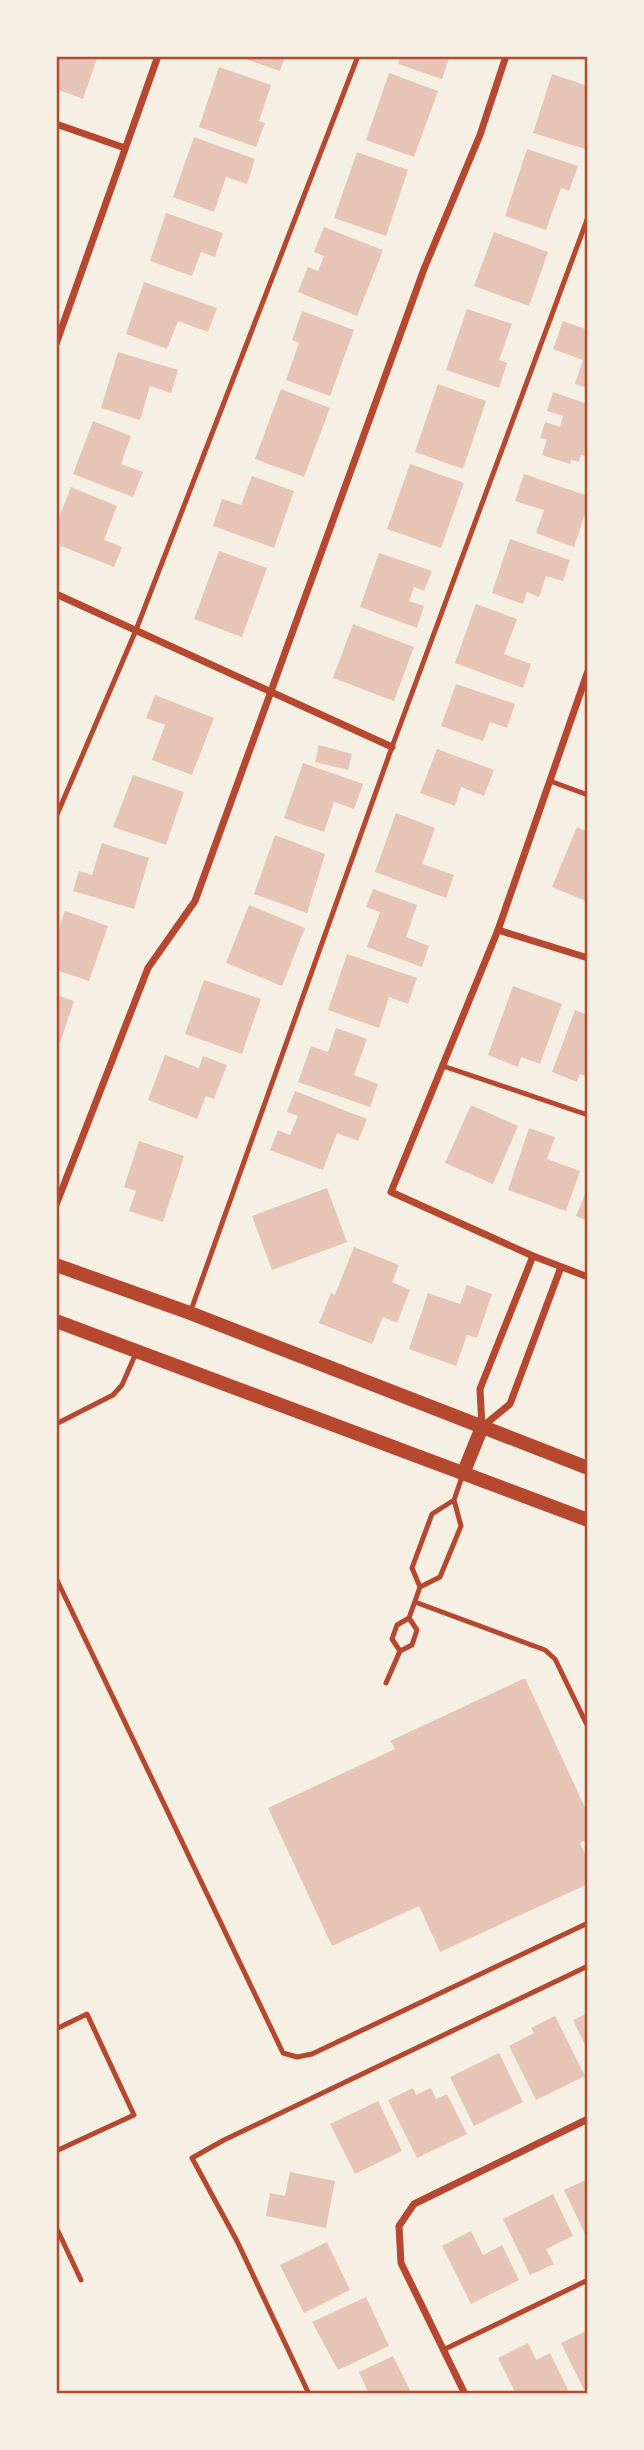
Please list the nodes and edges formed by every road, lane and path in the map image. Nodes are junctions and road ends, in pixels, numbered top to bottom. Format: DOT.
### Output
graph roads {
  1 [pos="158,56"];
  2 [pos="358,56"];
  3 [pos="506,56"];
  4 [pos="56,124"];
  5 [pos="125,149"];
  6 [pos="588,217"];
  7 [pos="56,344"];
  8 [pos="56,594"];
  9 [pos="136,631"];
  10 [pos="588,671"];
  11 [pos="272,693"];
  12 [pos="392,747"];
  13 [pos="550,781"];
  14 [pos="588,795"];
  15 [pos="56,817"];
  16 [pos="498,930"];
  17 [pos="588,958"];
  18 [pos="443,1066"];
  19 [pos="588,1115"];
  20 [pos="56,1205"];
  21 [pos="533,1256"];
  22 [pos="56,1265"];
  23 [pos="561,1267"];
  24 [pos="588,1277"];
  25 [pos="190,1313"];
  26 [pos="56,1321"];
  27 [pos="137,1351"];
  28 [pos="56,1424"];
  29 [pos="482,1427"];
  30 [pos="588,1468"];
  31 [pos="463,1475"];
  32 [pos="454,1500"];
  33 [pos="588,1520"];
  34 [pos="56,1578"];
  35 [pos="420,1587"];
  36 [pos="415,1602"];
  37 [pos="409,1618"];
  38 [pos="400,1651"];
  39 [pos="386,1683"];
  40 [pos="588,1727"];
  41 [pos="588,1923"];
  42 [pos="588,1966"];
  43 [pos="56,2029"];
  44 [pos="588,2119"];
  45 [pos="56,2151"];
  46 [pos="56,2228"];
  47 [pos="81,2280"];
  48 [pos="588,2280"];
  49 [pos="443,2350"];
  50 [pos="309,2394"];
  51 [pos="465,2394"];
  1 -- 5 [label="street"];
  2 -- 9 [label="lane"];
  3 -- 11 [label="street"];
  4 -- 5 [label="street"];
  5 -- 7 [label="street"];
  6 -- 12 [label="lane"];
  8 -- 9 [label="street"];
  9 -- 11 [label="street"];
  9 -- 15 [label="lane"];
  10 -- 13 [label="street"];
  11 -- 12 [label="street"];
  11 -- 20 [label="street"];
  12 -- 25 [label="lane"];
  13 -- 14 [label="lane"];
  13 -- 16 [label="street"];
  16 -- 17 [label="street"];
  16 -- 18 [label="street"];
  18 -- 19 [label="lane"];
  18 -- 21 [label="street"];
  21 -- 23 [label="street"];
  21 -- 29 [label="street"];
  22 -- 25 [label="main road"];
  23 -- 24 [label="street"];
  23 -- 29 [label="street"];
  25 -- 29 [label="main road"];
  26 -- 27 [label="main road"];
  27 -- 28 [label="lane"];
  27 -- 31 [label="main road"];
  29 -- 30 [label="main road"];
  29 -- 31 [label="main road"];
  31 -- 32 [label="lane"];
  31 -- 33 [label="main road"];
  32 -- 35 [label="lane"];
  32 -- 35 [label="lane"];
  34 -- 41 [label="lane"];
  35 -- 36 [label="lane"];
  36 -- 37 [label="lane"];
  36 -- 40 [label="lane"];
  37 -- 38 [label="lane"];
  37 -- 38 [label="lane"];
  38 -- 39 [label="lane"];
  42 -- 50 [label="lane"];
  43 -- 45 [label="lane"];
  44 -- 49 [label="street"];
  46 -- 47 [label="lane"];
  48 -- 49 [label="lane"];
  49 -- 51 [label="street"];
}
